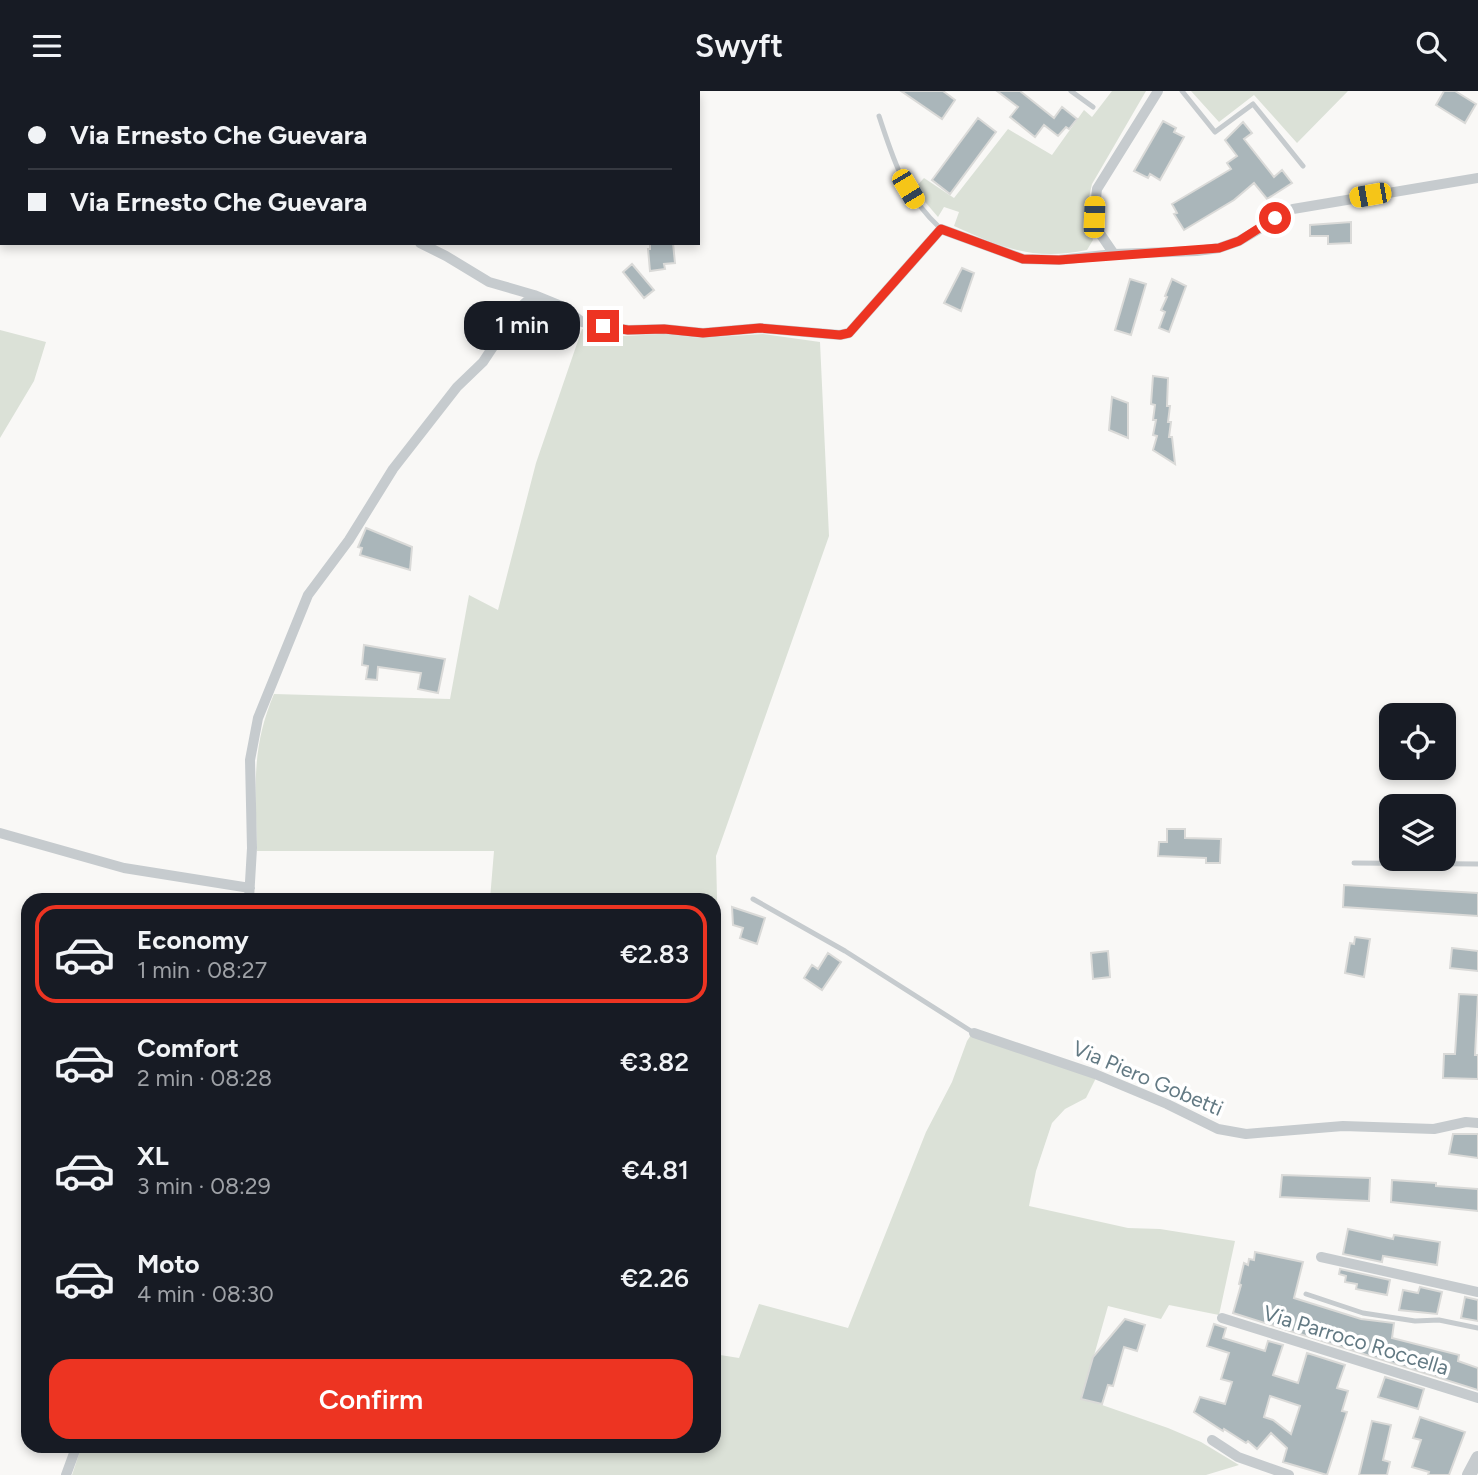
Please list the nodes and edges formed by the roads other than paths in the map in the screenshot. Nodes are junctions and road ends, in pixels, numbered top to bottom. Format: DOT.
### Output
graph roads {
  1 [pos="1071,91"];
  2 [pos="1158,91"];
  3 [pos="1182,91"];
  4 [pos="1093,107"];
  5 [pos="879,116"];
  6 [pos="1303,166"];
  7 [pos="1478,178"];
  8 [pos="941,229"];
  9 [pos="424,245"];
  10 [pos="1114,254"];
  11 [pos="534,295"];
  12 [pos="0,834"];
  13 [pos="1354,863"];
  14 [pos="1478,864"];
  15 [pos="244,893"];
  16 [pos="249,893"];
  17 [pos="753,899"];
  18 [pos="974,1033"];
  19 [pos="1478,1122"];
  20 [pos="1321,1257"];
  21 [pos="1478,1292"];
  22 [pos="1306,1294"];
  23 [pos="1222,1318"];
  24 [pos="1478,1328"];
  25 [pos="1478,1398"];
  26 [pos="1212,1440"];
  27 [pos="74,1453"];
  28 [pos="1478,1458"];
  29 [pos="66,1475"];
  30 [pos="1289,1475"];
  31 [pos="1469,1475"];
  1 -- 4 [label="lane"];
  2 -- 10 [label="street"];
  3 -- 6 [label="lane"];
  5 -- 8 [label="lane"];
  7 -- 10 [label="street"];
  8 -- 10 [label="street"];
  8 -- 11 [label="street"];
  9 -- 11 [label="street"];
  11 -- 16 [label="street"];
  12 -- 15 [label="street"];
  13 -- 14 [label="lane"];
  17 -- 18 [label="lane"];
  18 -- 19 [label="street, Via Piero Gobetti"];
  20 -- 21 [label="street"];
  22 -- 24 [label="lane"];
  23 -- 25 [label="street, Via Parroco Roccella"];
  26 -- 30 [label="street"];
  27 -- 29 [label="street"];
  28 -- 31 [label="street"];
}
